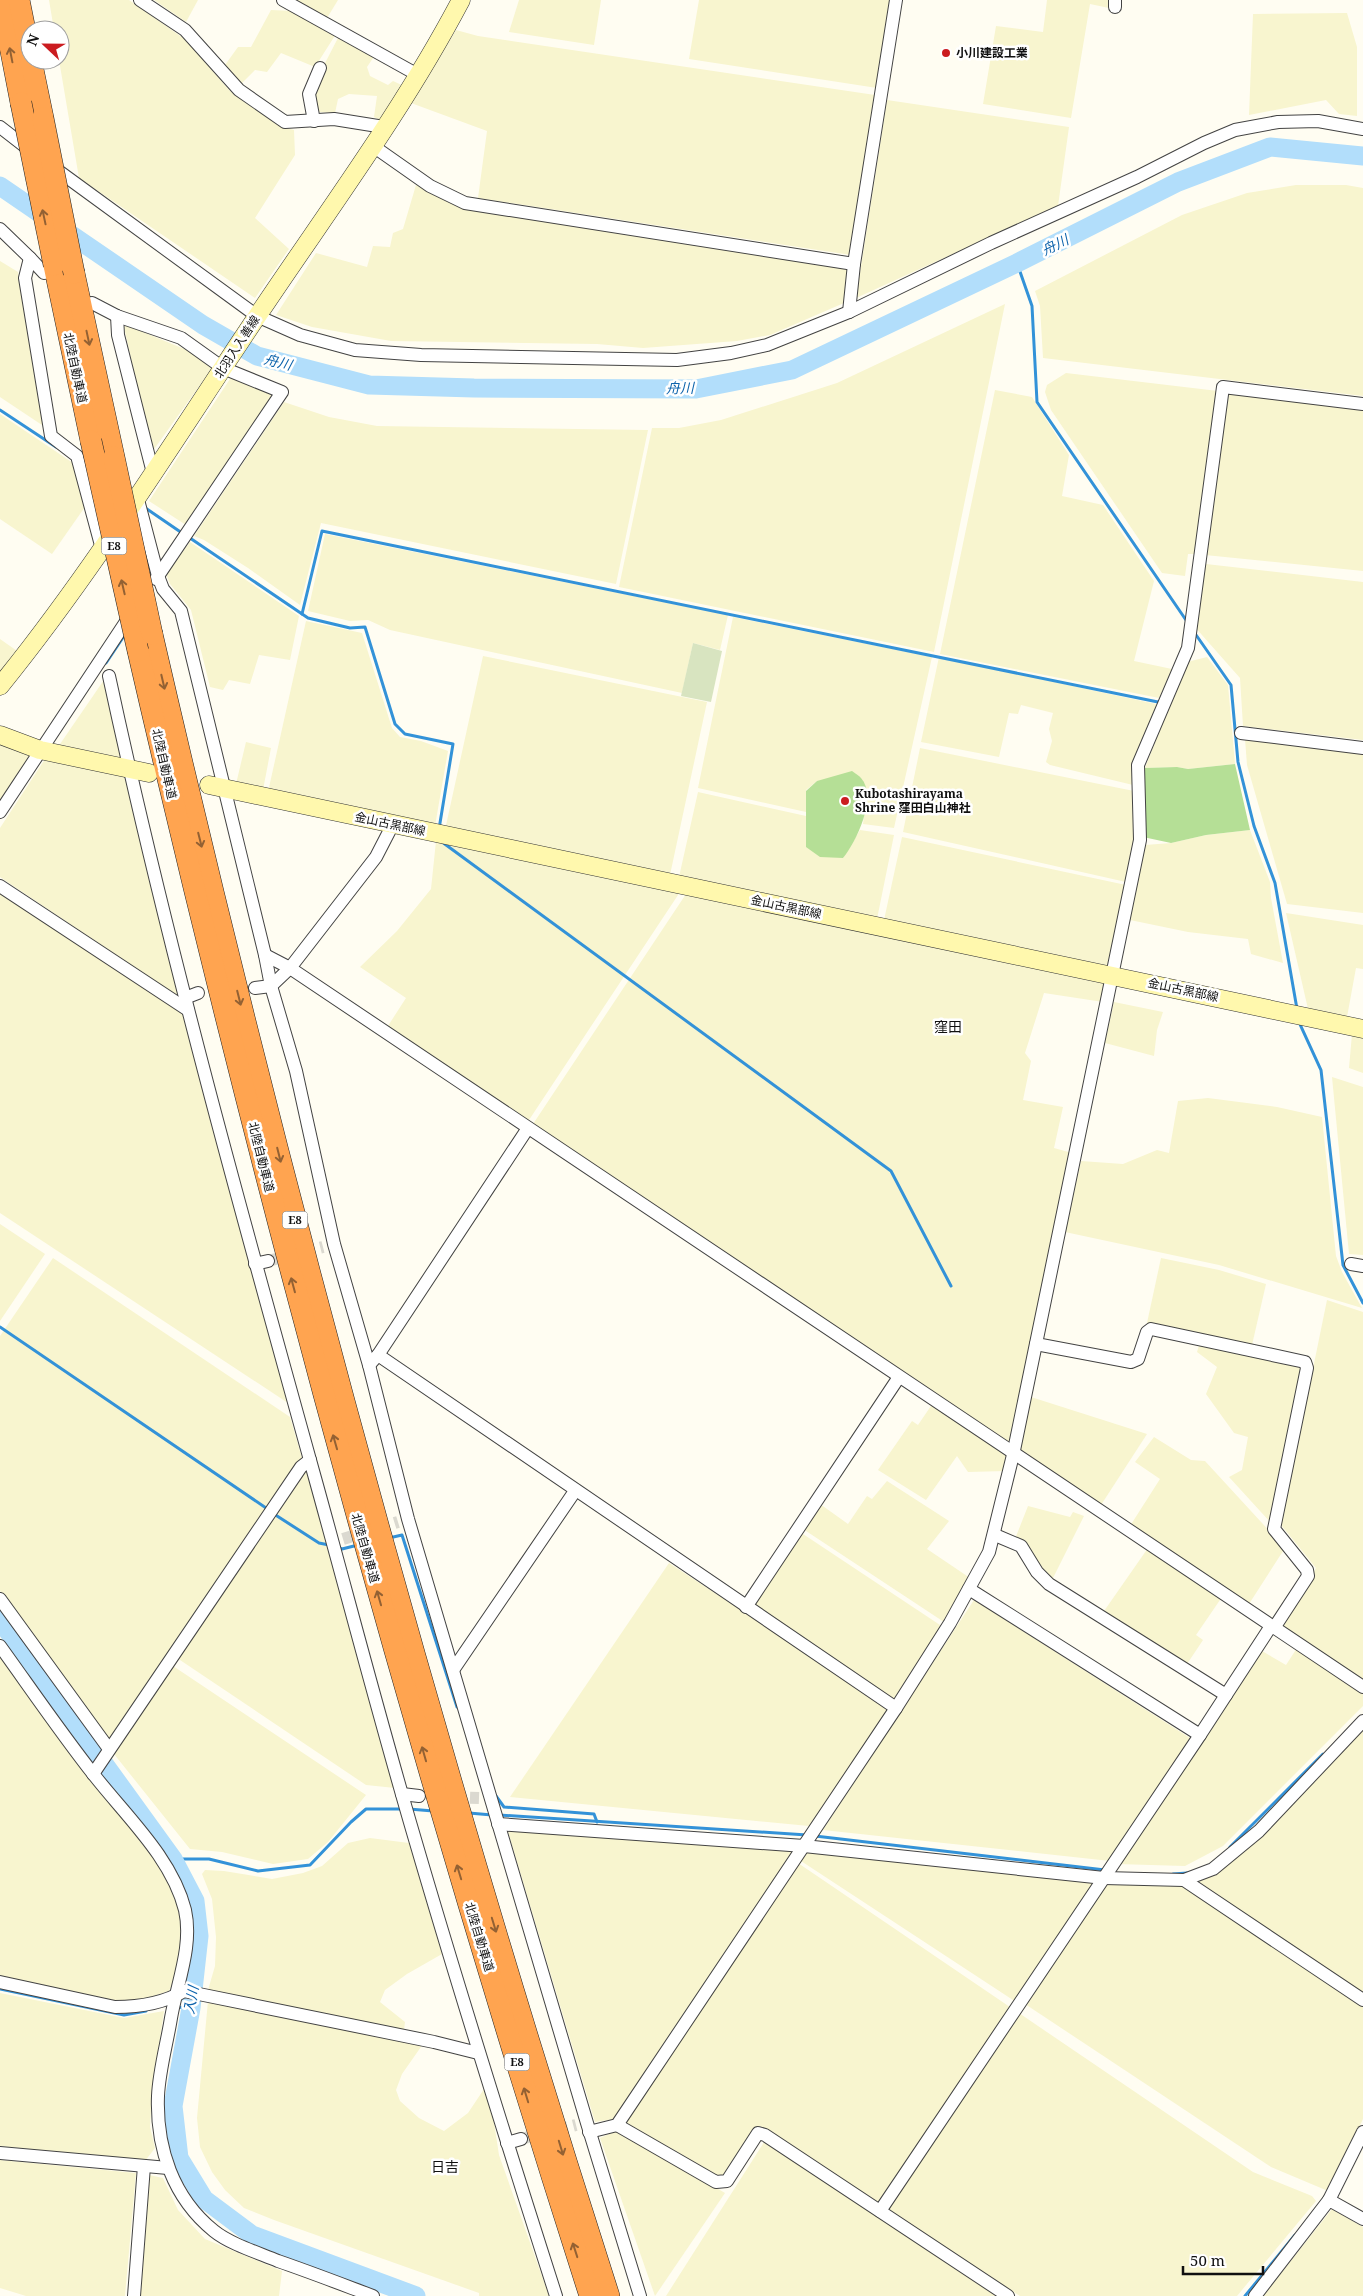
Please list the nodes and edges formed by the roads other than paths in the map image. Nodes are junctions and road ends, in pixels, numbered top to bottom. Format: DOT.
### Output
graph roads {
  1 [pos="1,0"];
  2 [pos="19,0"];
  3 [pos="140,0"];
  4 [pos="283,0"];
  5 [pos="461,0"];
  6 [pos="896,0"];
  7 [pos="23,20"];
  8 [pos="320,68"];
  9 [pos="33,70"];
  10 [pos="418,75"];
  11 [pos="314,121"];
  12 [pos="0,127"];
  13 [pos="384,127"];
  14 [pos="1363,129"];
  15 [pos="373,146"];
  16 [pos="0,229"];
  17 [pos="30,258"];
  18 [pos="854,264"];
  19 [pos="49,269"];
  20 [pos="92,303"];
  21 [pos="849,312"];
  22 [pos="118,316"];
  23 [pos="257,316"];
  24 [pos="225,365"];
  25 [pos="1363,404"];
  26 [pos="153,473"];
  27 [pos="137,496"];
  28 [pos="102,549"];
  29 [pos="158,576"];
  30 [pos="109,676"];
  31 [pos="0,686"];
  32 [pos="1241,733"];
  33 [pos="0,735"];
  34 [pos="1363,748"];
  35 [pos="40,750"];
  36 [pos="129,770"];
  37 [pos="149,773"];
  38 [pos="217,787"];
  39 [pos="0,812"];
  40 [pos="394,824"];
  41 [pos="0,886"];
  42 [pos="265,955"];
  43 [pos="290,968"];
  44 [pos="1113,975"];
  45 [pos="271,986"];
  46 [pos="255,988"];
  47 [pos="198,994"];
  48 [pos="187,1004"];
  49 [pos="1363,1029"];
  50 [pos="528,1128"];
  51 [pos="1036,1344"];
  52 [pos="378,1355"];
  53 [pos="369,1365"];
  54 [pos="899,1377"];
  55 [pos="1013,1455"];
  56 [pos="310,1460"];
  57 [pos="575,1490"];
  58 [pos="995,1535"];
  59 [pos="969,1589"];
  60 [pos="0,1599"];
  61 [pos="746,1606"];
  62 [pos="1273,1627"];
  63 [pos="0,1646"];
  64 [pos="453,1670"];
  65 [pos="1363,1688"];
  66 [pos="1226,1695"];
  67 [pos="896,1708"];
  68 [pos="1363,1721"];
  69 [pos="1200,1735"];
  70 [pos="109,1749"];
  71 [pos="92,1774"];
  72 [pos="402,1794"];
  73 [pos="438,1799"];
  74 [pos="498,1824"];
  75 [pos="455,1828"];
  76 [pos="804,1846"];
  77 [pos="1104,1878"];
  78 [pos="1184,1880"];
  79 [pos="0,1982"];
  80 [pos="179,1994"];
  81 [pos="1363,2000"];
  82 [pos="478,2053"];
  83 [pos="617,2125"];
  84 [pos="584,2127"];
  85 [pos="1363,2132"];
  86 [pos="521,2139"];
  87 [pos="507,2143"];
  88 [pos="0,2153"];
  89 [pos="144,2166"];
  90 [pos="168,2168"];
  91 [pos="1329,2200"];
  92 [pos="880,2211"];
  93 [pos="1363,2219"];
  94 [pos="134,2296"];
  95 [pos="373,2296"];
  96 [pos="556,2296"];
  97 [pos="590,2296"];
  98 [pos="609,2296"];
  99 [pos="640,2296"];
  100 [pos="1008,2296"];
  101 [pos="1255,2296"];
  19 -- 1 [label="highway, 北陸自動車道 / E8, one-way, bridge"];
  2 -- 7 [label="highway"];
  3 -- 11 [label="street"];
  4 -- 10 [label="street"];
  5 -- 10 [label="main road, 北羽入入善線"];
  6 -- 18 [label="street"];
  8 -- 11 [label="street"];
  9 -- 73 [label="highway, 北陸自動車道 / E8, one-way, bridge"];
  10 -- 13 [label="main road, 北羽入入善線"];
  11 -- 13 [label="street"];
  12 -- 23 [label="street"];
  13 -- 15 [label="main road, 北羽入入善線"];
  14 -- 21 [label="street"];
  15 -- 18 [label="street"];
  15 -- 23 [label="main road, 北羽入入善線"];
  16 -- 17 [label="street"];
  17 -- 19 [label="street"];
  17 -- 28 [label="street"];
  18 -- 21 [label="street"];
  73 -- 19 [label="highway, 北陸自動車道 / E8, one-way, bridge"];
  20 -- 22 [label="street"];
  21 -- 23 [label="street"];
  22 -- 24 [label="street"];
  22 -- 26 [label="street"];
  23 -- 24 [label="main road, 北羽入入善線"];
  24 -- 26 [label="main road, 北羽入入善線"];
  24 -- 29 [label="street"];
  25 -- 44 [label="street"];
  26 -- 27 [label="main road, 北羽入入善線"];
  27 -- 28 [label="main road, 北羽入入善線"];
  27 -- 29 [label="street"];
  28 -- 31 [label="main road, 北羽入入善線"];
  29 -- 35 [label="street"];
  29 -- 38 [label="street"];
  30 -- 36 [label="street"];
  32 -- 34 [label="street"];
  33 -- 35 [label="main road"];
  35 -- 36 [label="main road"];
  35 -- 39 [label="street"];
  36 -- 37 [label="main road"];
  36 -- 48 [label="street"];
  38 -- 40 [label="main road, 金山古黒部線"];
  38 -- 42 [label="street"];
  40 -- 43 [label="street"];
  40 -- 44 [label="main road, 金山古黒部線"];
  41 -- 48 [label="street"];
  42 -- 43 [label="street"];
  42 -- 45 [label="street"];
  43 -- 45 [label="street"];
  43 -- 50 [label="street"];
  44 -- 49 [label="main road, 金山古黒部線"];
  44 -- 51 [label="street"];
  45 -- 46 [label="street"];
  45 -- 53 [label="street"];
  47 -- 48 [label="street"];
  48 -- 56 [label="street"];
  50 -- 52 [label="street"];
  50 -- 54 [label="street"];
  51 -- 55 [label="street"];
  51 -- 62 [label="street"];
  52 -- 53 [label="street"];
  52 -- 57 [label="street"];
  53 -- 64 [label="street"];
  54 -- 55 [label="street"];
  54 -- 61 [label="street"];
  55 -- 58 [label="street"];
  55 -- 62 [label="street"];
  56 -- 70 [label="street"];
  56 -- 72 [label="street"];
  57 -- 61 [label="street"];
  57 -- 64 [label="street"];
  58 -- 59 [label="street"];
  58 -- 66 [label="street"];
  59 -- 67 [label="street"];
  59 -- 69 [label="street"];
  60 -- 70 [label="street"];
  61 -- 67 [label="street"];
  62 -- 65 [label="street"];
  62 -- 66 [label="street"];
  63 -- 71 [label="street"];
  64 -- 74 [label="street"];
  66 -- 69 [label="street"];
  67 -- 76 [label="street"];
  68 -- 78 [label="street"];
  69 -- 77 [label="street"];
  70 -- 71 [label="street"];
  71 -- 80 [label="street"];
  72 -- 73 [label="street"];
  72 -- 82 [label="street"];
  73 -- 75 [label="highway, 北陸自動車道 / E8"];
  74 -- 76 [label="street"];
  74 -- 84 [label="street"];
  97 -- 75 [label="highway, 北陸自動車道 / E8, one-way"];
  75 -- 98 [label="highway, 北陸自動車道 / E8, one-way"];
  76 -- 77 [label="street"];
  76 -- 83 [label="street"];
  77 -- 78 [label="street"];
  77 -- 92 [label="street"];
  78 -- 81 [label="street"];
  79 -- 80 [label="street"];
  80 -- 82 [label="street"];
  80 -- 90 [label="street"];
  82 -- 87 [label="street"];
  83 -- 84 [label="street"];
  83 -- 92 [label="street"];
  84 -- 99 [label="street"];
  85 -- 91 [label="street"];
  86 -- 87 [label="street"];
  87 -- 96 [label="street"];
  88 -- 89 [label="street"];
  89 -- 90 [label="street"];
  89 -- 94 [label="street"];
  90 -- 95 [label="street"];
  91 -- 93 [label="street"];
  91 -- 101 [label="street"];
  92 -- 100 [label="street"];
}
